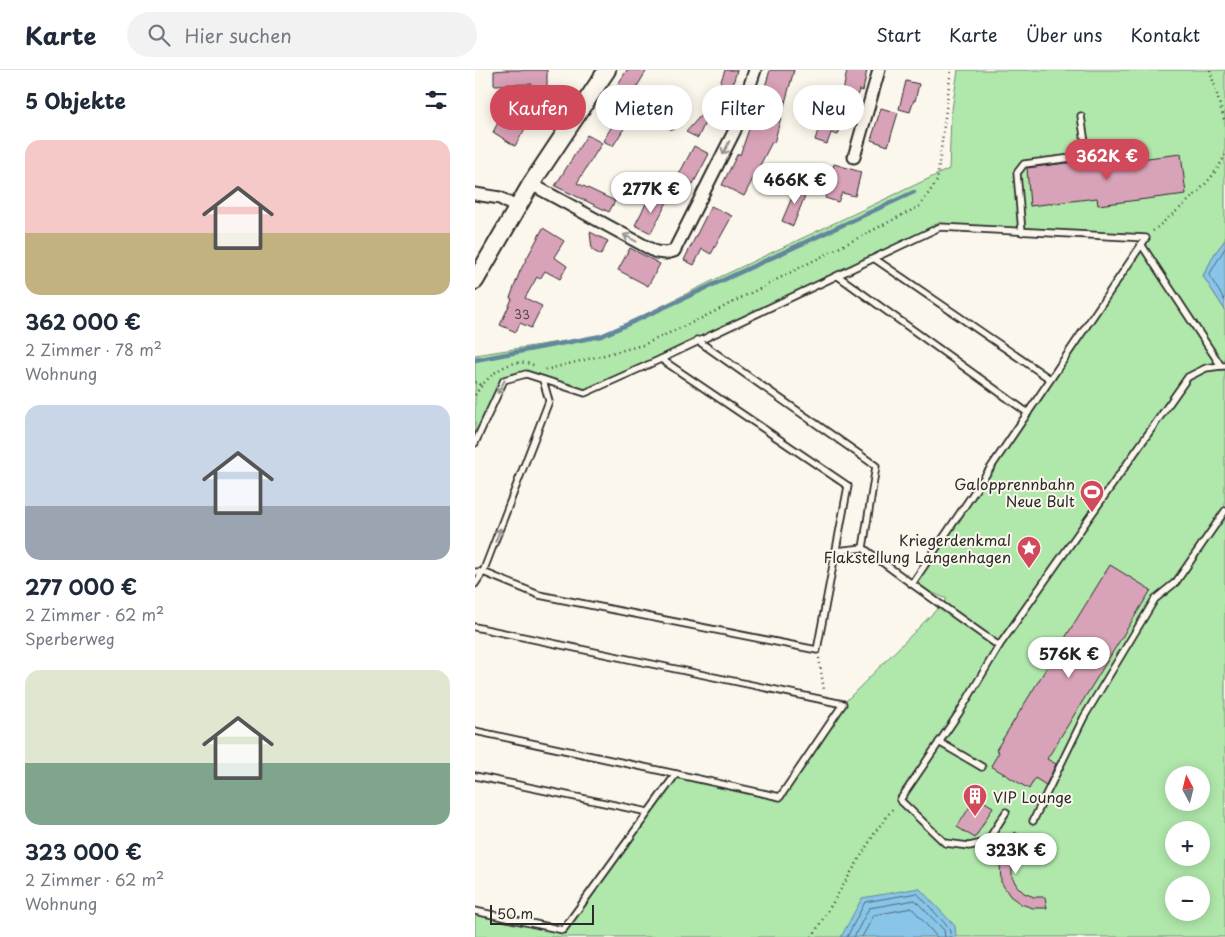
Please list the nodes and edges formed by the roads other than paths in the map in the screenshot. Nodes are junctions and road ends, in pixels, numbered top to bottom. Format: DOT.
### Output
graph roads {
  1 [pos="607,70"];
  2 [pos="755,70"];
  3 [pos="879,70"];
  4 [pos="1081,116"];
  5 [pos="854,157"];
  6 [pos="531,184"];
  7 [pos="475,194"];
  8 [pos="517,208"];
  9 [pos="1022,232"];
  10 [pos="1141,244"];
  11 [pos="875,259"];
  12 [pos="838,276"];
  13 [pos="475,281"];
  14 [pos="697,340"];
  15 [pos="661,359"];
  16 [pos="1223,366"];
  17 [pos="543,380"];
  18 [pos="1050,380"];
  19 [pos="1028,413"];
  20 [pos="475,443"];
  21 [pos="1225,511"];
  22 [pos="863,548"];
  23 [pos="836,551"];
  24 [pos="475,572"];
  25 [pos="483,572"];
  26 [pos="475,584"];
  27 [pos="912,584"];
  28 [pos="475,627"];
  29 [pos="999,646"];
  30 [pos="475,731"];
  31 [pos="939,742"];
  32 [pos="982,767"];
  33 [pos="676,774"];
  34 [pos="475,776"];
  35 [pos="648,812"];
  36 [pos="1006,812"];
  37 [pos="1033,820"];
  38 [pos="475,911"];
  1 -- 6 [label="street"];
  2 -- 6 [label="street, one-way"];
  3 -- 5 [label="street"];
  4 -- 9 [label="lane"];
  6 -- 8 [label="street"];
  7 -- 8 [label="street"];
  8 -- 13 [label="street"];
  9 -- 10 [label="lane"];
  9 -- 11 [label="lane"];
  10 -- 16 [label="lane"];
  10 -- 18 [label="lane"];
  11 -- 12 [label="lane"];
  11 -- 18 [label="lane"];
  12 -- 14 [label="lane"];
  12 -- 19 [label="lane"];
  14 -- 15 [label="lane"];
  14 -- 22 [label="lane"];
  15 -- 17 [label="lane"];
  15 -- 23 [label="lane"];
  16 -- 29 [label="lane"];
  17 -- 20 [label="lane, one-way"];
  25 -- 17 [label="lane, one-way"];
  18 -- 19 [label="lane"];
  19 -- 27 [label="lane"];
  21 -- 37 [label="lane"];
  22 -- 23 [label="lane"];
  22 -- 27 [label="lane"];
  23 -- 25 [label="lane"];
  24 -- 25 [label="lane"];
  25 -- 26 [label="lane"];
  27 -- 29 [label="lane"];
  28 -- 33 [label="lane"];
  29 -- 31 [label="lane"];
  30 -- 33 [label="lane"];
  31 -- 32 [label="lane"];
  31 -- 36 [label="lane"];
  33 -- 35 [label="lane"];
  34 -- 35 [label="lane"];
  35 -- 38 [label="lane"];
}
